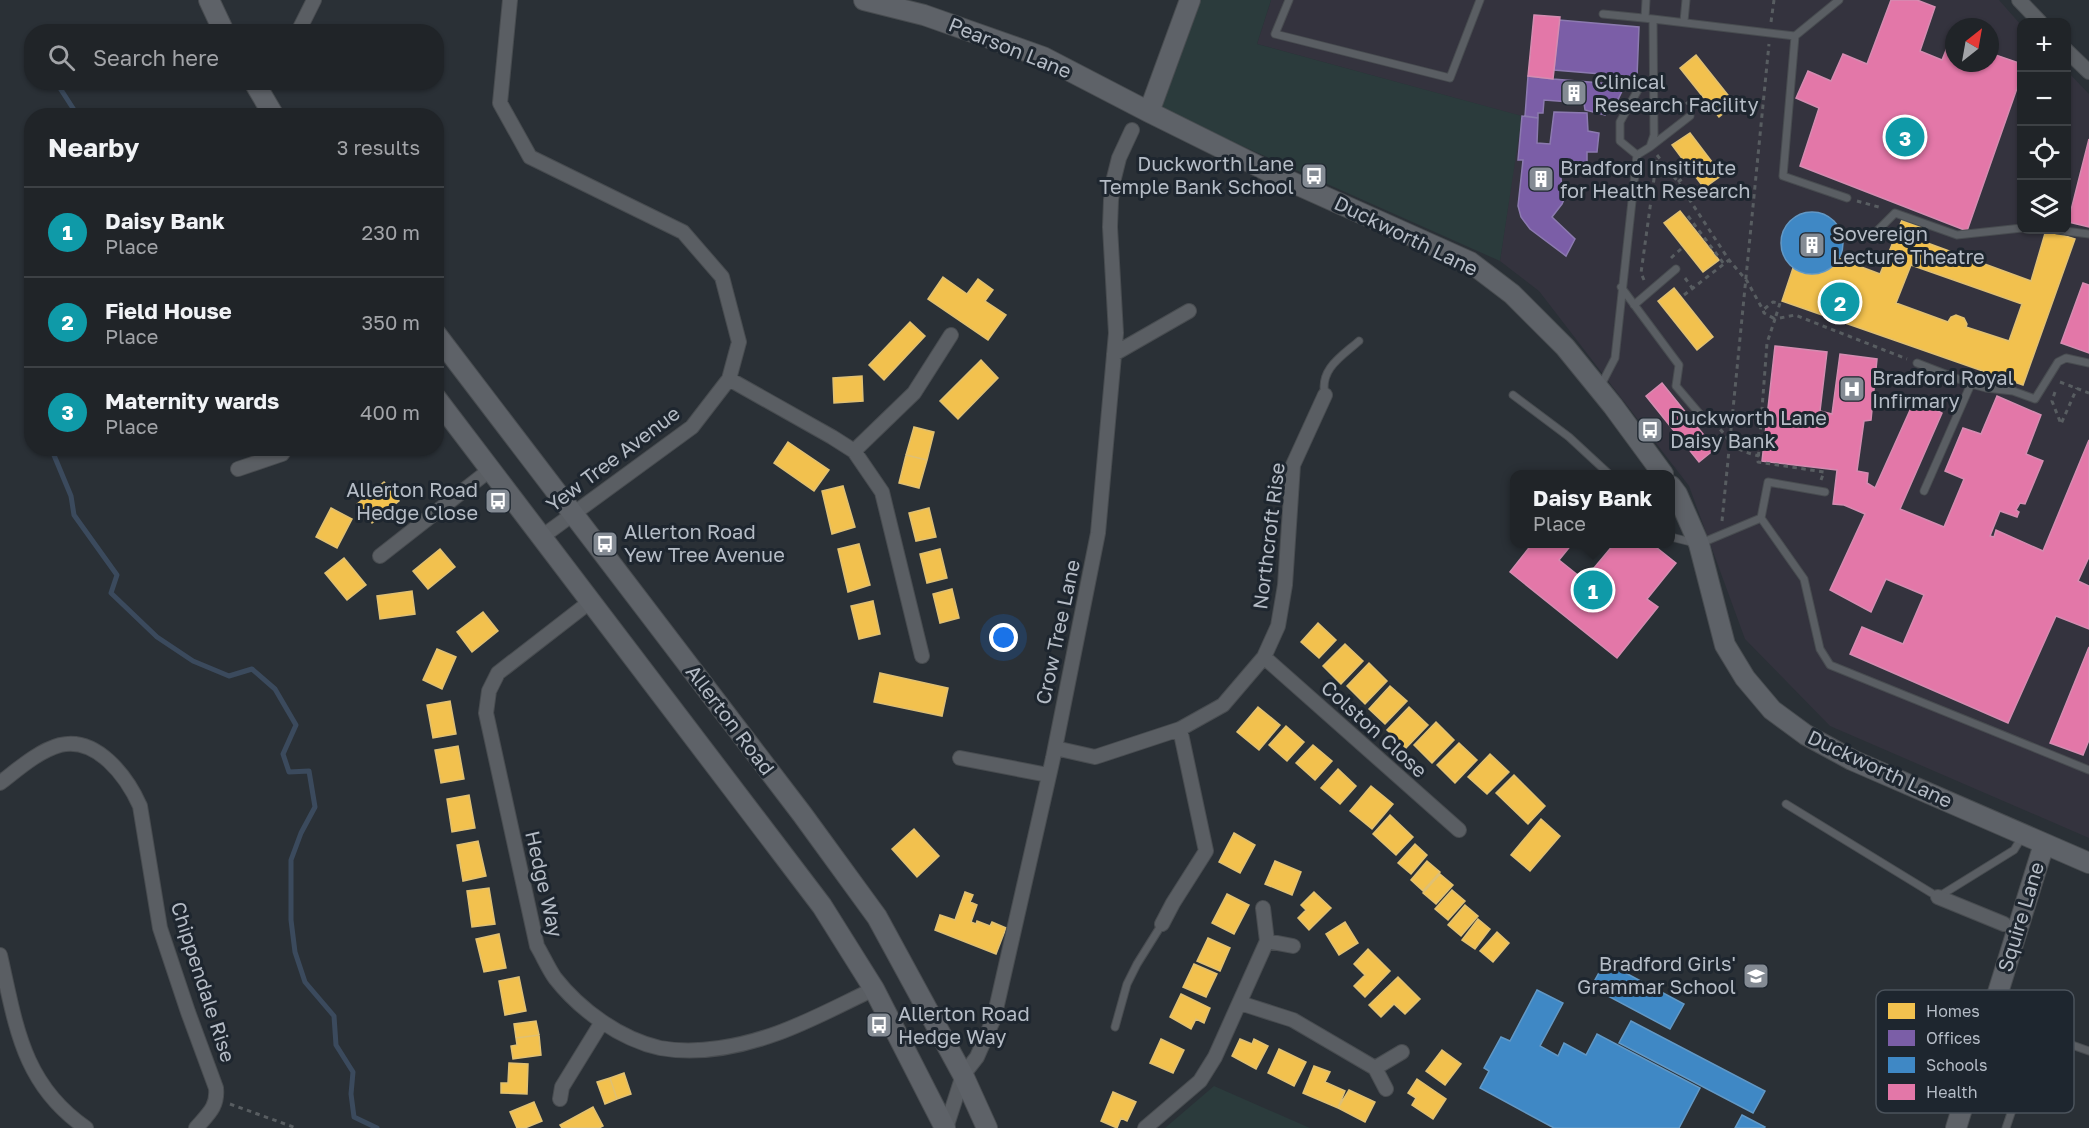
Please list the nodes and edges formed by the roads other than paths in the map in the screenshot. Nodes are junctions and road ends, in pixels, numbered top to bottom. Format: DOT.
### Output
graph roads {
  1 [pos="208,0"];
  2 [pos="314,0"];
  3 [pos="510,0"];
  4 [pos="869,0"];
  5 [pos="1190,0"];
  6 [pos="1288,0"];
  7 [pos="1480,0"];
  8 [pos="1646,0"];
  9 [pos="1686,0"];
  10 [pos="1839,0"];
  11 [pos="2019,0"];
  12 [pos="1603,14"];
  13 [pos="1649,18"];
  14 [pos="2036,18"];
  15 [pos="1684,21"];
  16 [pos="220,24"];
  17 [pos="302,24"];
  18 [pos="1795,36"];
  19 [pos="2071,54"];
  20 [pos="2089,72"];
  21 [pos="1652,80"];
  22 [pos="261,90"];
  23 [pos="270,108"];
  24 [pos="1149,112"];
  25 [pos="1690,116"];
  26 [pos="1132,130"];
  27 [pos="1650,147"];
  28 [pos="1637,154"];
  29 [pos="1847,198"];
  30 [pos="2017,229"];
  31 [pos="2071,232"];
  32 [pos="2089,234"];
  33 [pos="1872,236"];
  34 [pos="1676,269"];
  35 [pos="1622,287"];
  36 [pos="1634,305"];
  37 [pos="1189,311"];
  38 [pos="951,335"];
  39 [pos="1359,340"];
  40 [pos="444,344"];
  41 [pos="1114,354"];
  42 [pos="1917,363"];
  43 [pos="2089,363"];
  44 [pos="729,379"];
  45 [pos="1971,384"];
  46 [pos="1599,389"];
  47 [pos="1325,395"];
  48 [pos="1514,395"];
  49 [pos="444,408"];
  50 [pos="1704,419"];
  51 [pos="854,451"];
  52 [pos="276,456"];
  53 [pos="238,469"];
  54 [pos="491,469"];
  55 [pos="1605,470"];
  56 [pos="1660,470"];
  57 [pos="1675,491"];
  58 [pos="1822,491"];
  59 [pos="1924,491"];
  60 [pos="574,514"];
  61 [pos="1761,518"];
  62 [pos="543,536"];
  63 [pos="1675,538"];
  64 [pos="1700,544"];
  65 [pos="380,556"];
  66 [pos="591,601"];
  67 [pos="922,656"];
  68 [pos="1264,657"];
  69 [pos="1180,729"];
  70 [pos="1055,748"];
  71 [pos="960,758"];
  72 [pos="2089,770"];
  73 [pos="1048,775"];
  74 [pos="0,783"];
  75 [pos="1786,804"];
  76 [pos="1459,830"];
  77 [pos="2023,835"];
  78 [pos="2043,844"];
  79 [pos="2089,863"];
  80 [pos="1938,897"];
  81 [pos="1263,908"];
  82 [pos="1162,924"];
  83 [pos="2004,924"];
  84 [pos="1267,941"];
  85 [pos="1293,946"];
  86 [pos="0,955"];
  87 [pos="874,989"];
  88 [pos="1998,990"];
  89 [pos="1240,1003"];
  90 [pos="602,1022"];
  91 [pos="1115,1027"];
  92 [pos="2074,1046"];
  93 [pos="2089,1051"];
  94 [pos="1402,1052"];
  95 [pos="1375,1068"];
  96 [pos="963,1075"];
  97 [pos="1386,1089"];
  98 [pos="560,1099"];
  99 [pos="1961,1113"];
  100 [pos="2011,1113"];
  101 [pos="86,1128"];
  102 [pos="196,1128"];
  103 [pos="946,1128"];
  104 [pos="987,1128"];
  105 [pos="1145,1128"];
  106 [pos="1956,1128"];
  107 [pos="2006,1128"];
  1 -- 16 [label="street"];
  2 -- 17 [label="street"];
  3 -- 44 [label="street, Yew Tree Avenue"];
  4 -- 24 [label="street, Pearson Lane"];
  5 -- 24 [label="street"];
  6 -- 7 [label="lane"];
  8 -- 13 [label="lane"];
  9 -- 15 [label="lane"];
  10 -- 18 [label="lane"];
  11 -- 14 [label="street"];
  12 -- 13 [label="lane"];
  13 -- 15 [label="lane"];
  13 -- 21 [label="lane"];
  15 -- 18 [label="lane"];
  18 -- 29 [label="lane"];
  19 -- 20 [label="street"];
  21 -- 27 [label="lane"];
  21 -- 28 [label="lane"];
  22 -- 23 [label="street"];
  24 -- 46 [label="street, Duckworth Lane"];
  25 -- 27 [label="lane"];
  26 -- 41 [label="street, Crow Tree Lane"];
  27 -- 28 [label="lane"];
  28 -- 35 [label="lane"];
  30 -- 33 [label="lane"];
  31 -- 32 [label="lane"];
  34 -- 36 [label="lane"];
  35 -- 36 [label="lane"];
  35 -- 46 [label="lane"];
  36 -- 50 [label="lane"];
  37 -- 41 [label="street"];
  38 -- 51 [label="street"];
  39 -- 47 [label="lane"];
  40 -- 60 [label="street, Allerton Road"];
  41 -- 70 [label="street, Crow Tree Lane"];
  42 -- 45 [label="lane"];
  43 -- 45 [label="lane"];
  44 -- 51 [label="street"];
  44 -- 60 [label="street, Yew Tree Avenue"];
  45 -- 59 [label="lane"];
  46 -- 56 [label="street, Duckworth Lane"];
  47 -- 68 [label="street, Northcroft Rise"];
  48 -- 55 [label="lane"];
  49 -- 54 [label="street, Allerton Road"];
  51 -- 67 [label="street"];
  52 -- 53 [label="street"];
  54 -- 62 [label="street, Allerton Road"];
  54 -- 65 [label="street"];
  57 -- 64 [label="street, Duckworth Lane"];
  58 -- 61 [label="lane"];
  60 -- 62 [label="street, Yew Tree Avenue"];
  60 -- 96 [label="street, Allerton Road"];
  61 -- 64 [label="lane"];
  61 -- 72 [label="lane"];
  62 -- 66 [label="street, Allerton Road"];
  63 -- 64 [label="lane"];
  64 -- 77 [label="street, Duckworth Lane"];
  66 -- 87 [label="street, Allerton Road"];
  66 -- 90 [label="street, Hedge Way"];
  68 -- 69 [label="street, Northcroft Rise"];
  68 -- 76 [label="street, Colston Close"];
  69 -- 70 [label="street, Northcroft Rise"];
  69 -- 82 [label="street"];
  70 -- 73 [label="street, Crow Tree Lane"];
  71 -- 73 [label="street"];
  73 -- 96 [label="street, Crow Tree Lane"];
  74 -- 102 [label="street, Chippendale Rise"];
  75 -- 80 [label="lane"];
  77 -- 78 [label="street, Duckworth Lane"];
  77 -- 80 [label="lane"];
  78 -- 79 [label="street, Duckworth Lane"];
  78 -- 88 [label="street, Squire Lane"];
  80 -- 83 [label="street"];
  81 -- 84 [label="street"];
  82 -- 91 [label="lane"];
  84 -- 85 [label="street"];
  84 -- 89 [label="street"];
  86 -- 101 [label="street"];
  87 -- 90 [label="street, Hedge Way"];
  87 -- 103 [label="street, Allerton Road"];
  89 -- 95 [label="street"];
  89 -- 105 [label="street"];
  90 -- 98 [label="street"];
  92 -- 93 [label="lane"];
  94 -- 95 [label="street"];
  95 -- 97 [label="street"];
  96 -- 103 [label="street, Crow Tree Lane"];
  96 -- 104 [label="street, Allerton Road"];
  99 -- 106 [label="street, Squire Lane"];
  100 -- 107 [label="lane"];
}
